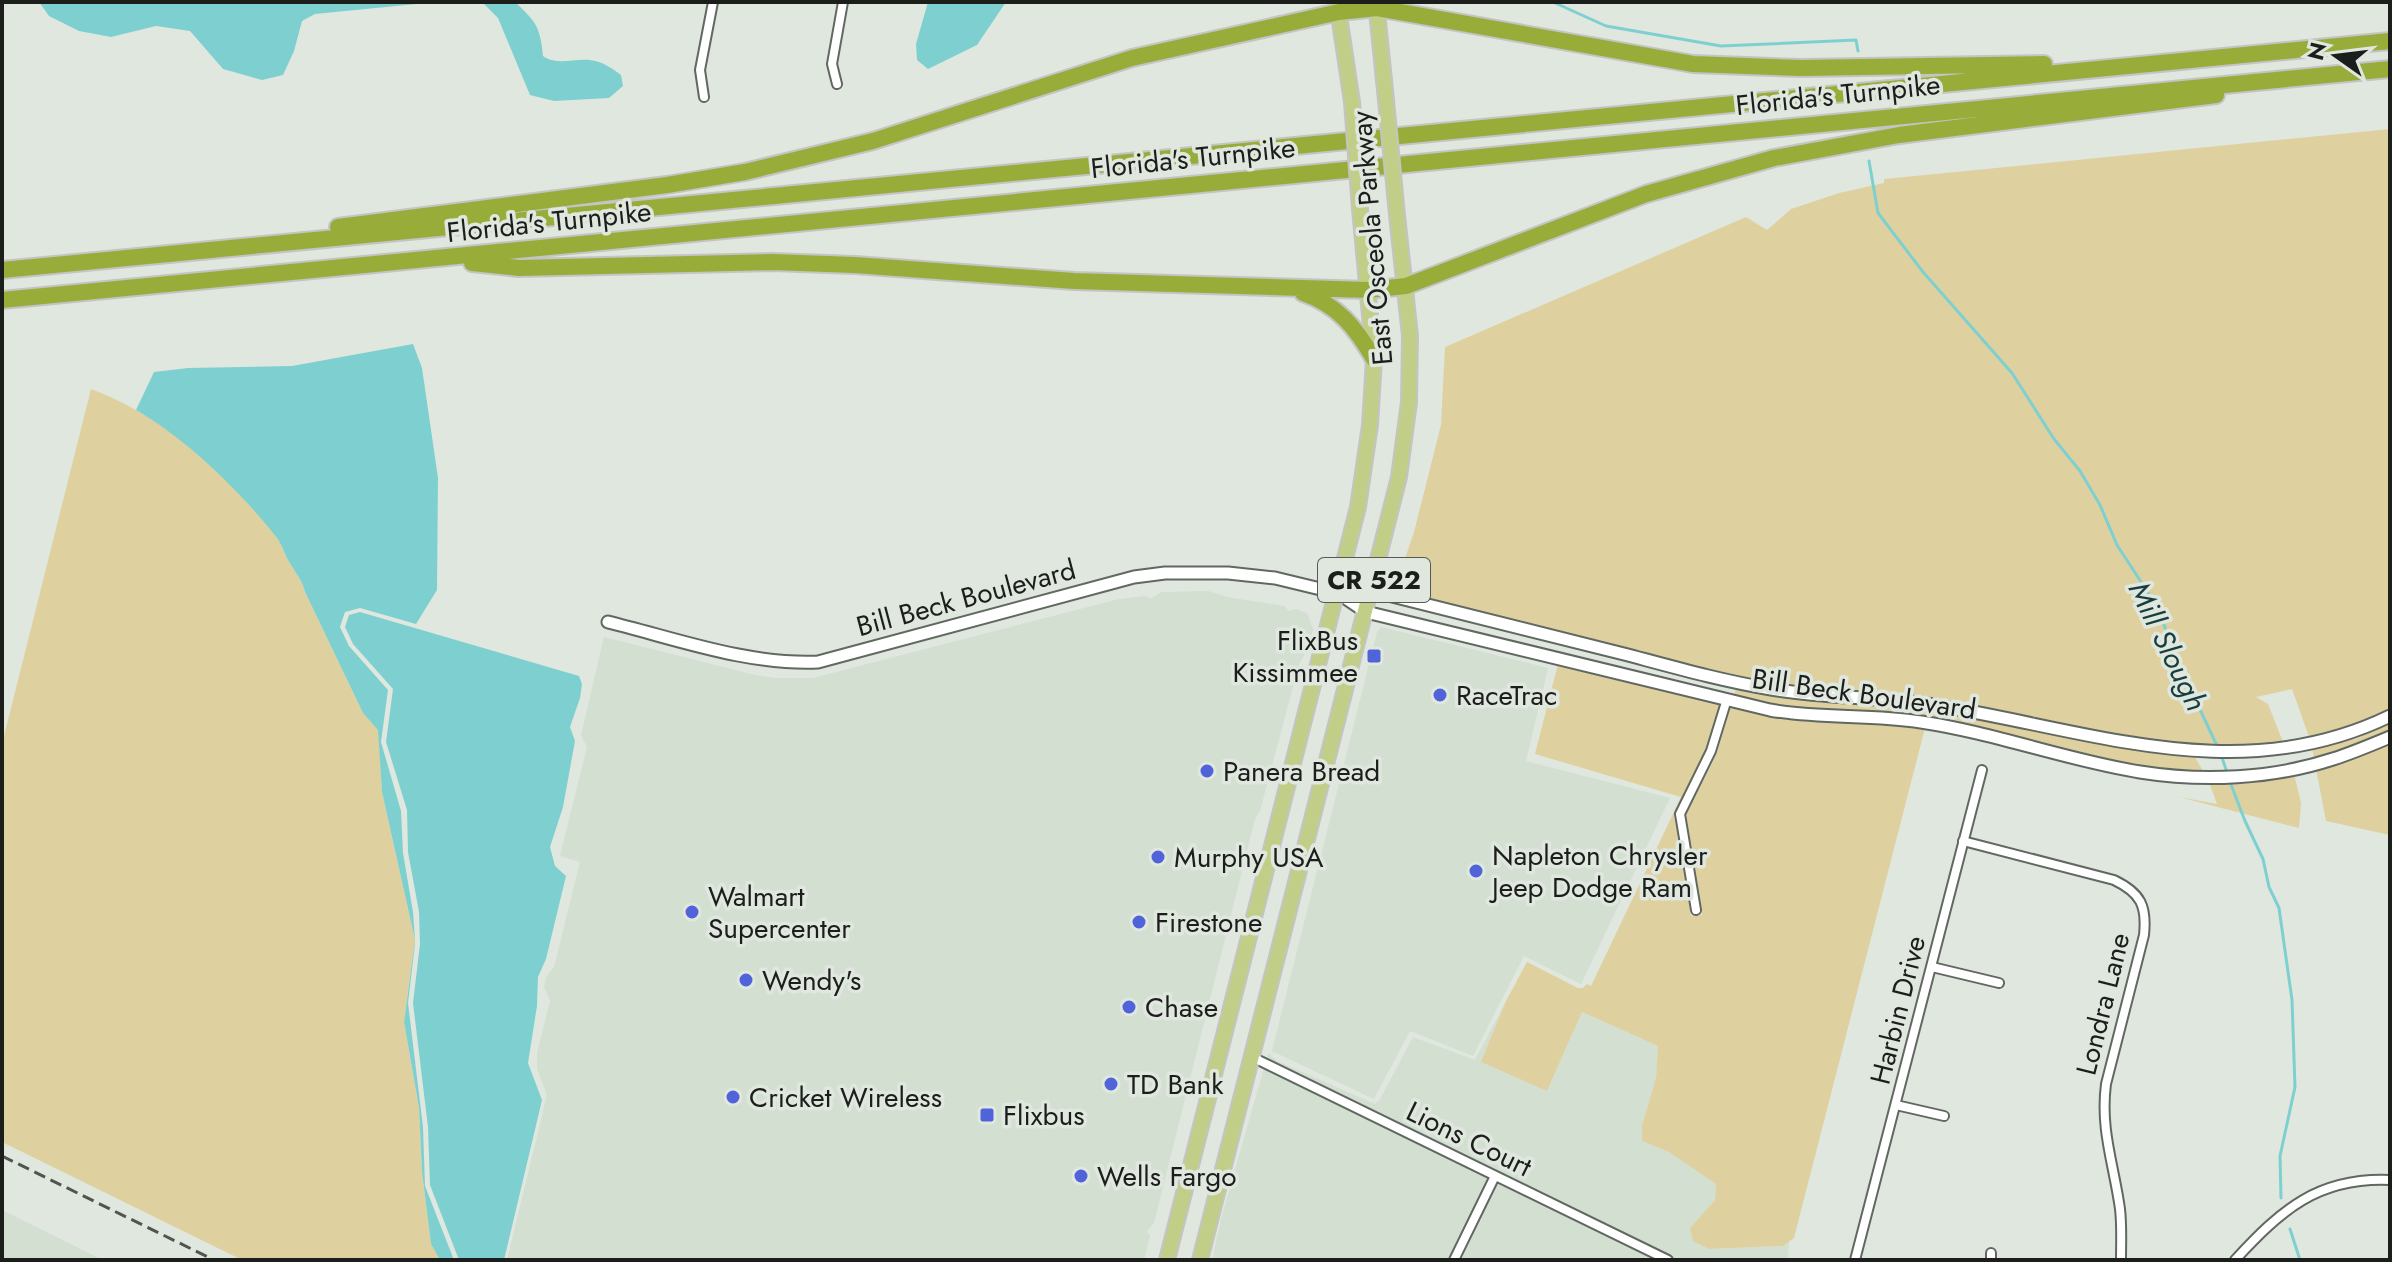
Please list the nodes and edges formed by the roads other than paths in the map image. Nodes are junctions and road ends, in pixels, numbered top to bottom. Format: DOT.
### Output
graph roads {
  1 [pos="713,2"];
  2 [pos="843,2"];
  3 [pos="1317,2"];
  4 [pos="1376,5"];
  5 [pos="1338,7"];
  6 [pos="1291,23"];
  7 [pos="2390,41"];
  8 [pos="2126,66"];
  9 [pos="2390,70"];
  10 [pos="837,84"];
  11 [pos="704,97"];
  12 [pos="129,258"];
  13 [pos="438,259"];
  14 [pos="2,270"];
  15 [pos="1406,286"];
  16 [pos="1287,287"];
  17 [pos="1368,290"];
  18 [pos="2,300"];
  19 [pos="1374,359"];
  20 [pos="1372,591"];
  21 [pos="1337,593"];
  22 [pos="1366,612"];
  23 [pos="608,622"];
  24 [pos="1731,681"];
  25 [pos="1727,699"];
  26 [pos="2390,716"];
  27 [pos="2390,737"];
  28 [pos="1982,770"];
  29 [pos="1963,841"];
  30 [pos="1696,910"];
  31 [pos="1932,967"];
  32 [pos="1999,983"];
  33 [pos="1252,1057"];
  34 [pos="1896,1105"];
  35 [pos="1944,1116"];
  36 [pos="1495,1176"];
  37 [pos="2390,1180"];
  38 [pos="1167,1260"];
  39 [pos="1200,1260"];
  40 [pos="1454,1260"];
  41 [pos="1668,1260"];
  42 [pos="1855,1260"];
  43 [pos="2121,1260"];
  44 [pos="2235,1260"];
  1 -- 11 [label="street"];
  2 -- 10 [label="street"];
  3 -- 6 [label="highway"];
  4 -- 5 [label="highway"];
  4 -- 8 [label="highway"];
  4 -- 15 [label="main road, East Osceola Parkway / CR 522, bridge"];
  5 -- 6 [label="highway"];
  5 -- 17 [label="main road, East Osceola Parkway / CR 522, bridge"];
  6 -- 12 [label="highway"];
  7 -- 8 [label="highway, Florida's Turnpike"];
  8 -- 12 [label="highway, Florida's Turnpike"];
  9 -- 13 [label="highway, Florida's Turnpike"];
  9 -- 15 [label="highway"];
  12 -- 14 [label="highway, Florida's Turnpike"];
  13 -- 16 [label="highway"];
  13 -- 18 [label="highway, Florida's Turnpike"];
  15 -- 17 [label="highway"];
  15 -- 20 [label="main road, East Osceola Parkway / CR 522"];
  16 -- 17 [label="highway"];
  16 -- 19 [label="highway"];
  17 -- 19 [label="main road, East Osceola Parkway / CR 522"];
  19 -- 21 [label="main road, East Osceola Parkway / CR 522"];
  20 -- 21 [label="street, Bill Beck Boulevard"];
  20 -- 22 [label="main road, East Osceola Parkway / CR 522"];
  20 -- 24 [label="street, Bill Beck Boulevard"];
  21 -- 22 [label="street, Bill Beck Boulevard"];
  21 -- 23 [label="street, Bill Beck Boulevard"];
  21 -- 38 [label="main road, East Osceola Parkway / CR 522"];
  22 -- 25 [label="street, Bill Beck Boulevard"];
  22 -- 33 [label="main road, East Osceola Parkway / CR 522"];
  24 -- 25 [label="street"];
  24 -- 26 [label="street, Bill Beck Boulevard"];
  25 -- 27 [label="street, Bill Beck Boulevard"];
  25 -- 30 [label="street"];
  28 -- 29 [label="street, Harbin Drive"];
  29 -- 31 [label="street, Harbin Drive"];
  29 -- 43 [label="street, Londra Lane"];
  31 -- 32 [label="street"];
  31 -- 34 [label="street, Harbin Drive"];
  33 -- 36 [label="street, Lions Court"];
  33 -- 39 [label="main road, East Osceola Parkway / CR 522"];
  34 -- 35 [label="street"];
  34 -- 42 [label="street, Harbin Drive"];
  36 -- 40 [label="street"];
  36 -- 41 [label="street, Lions Court"];
  37 -- 44 [label="street"];
}
